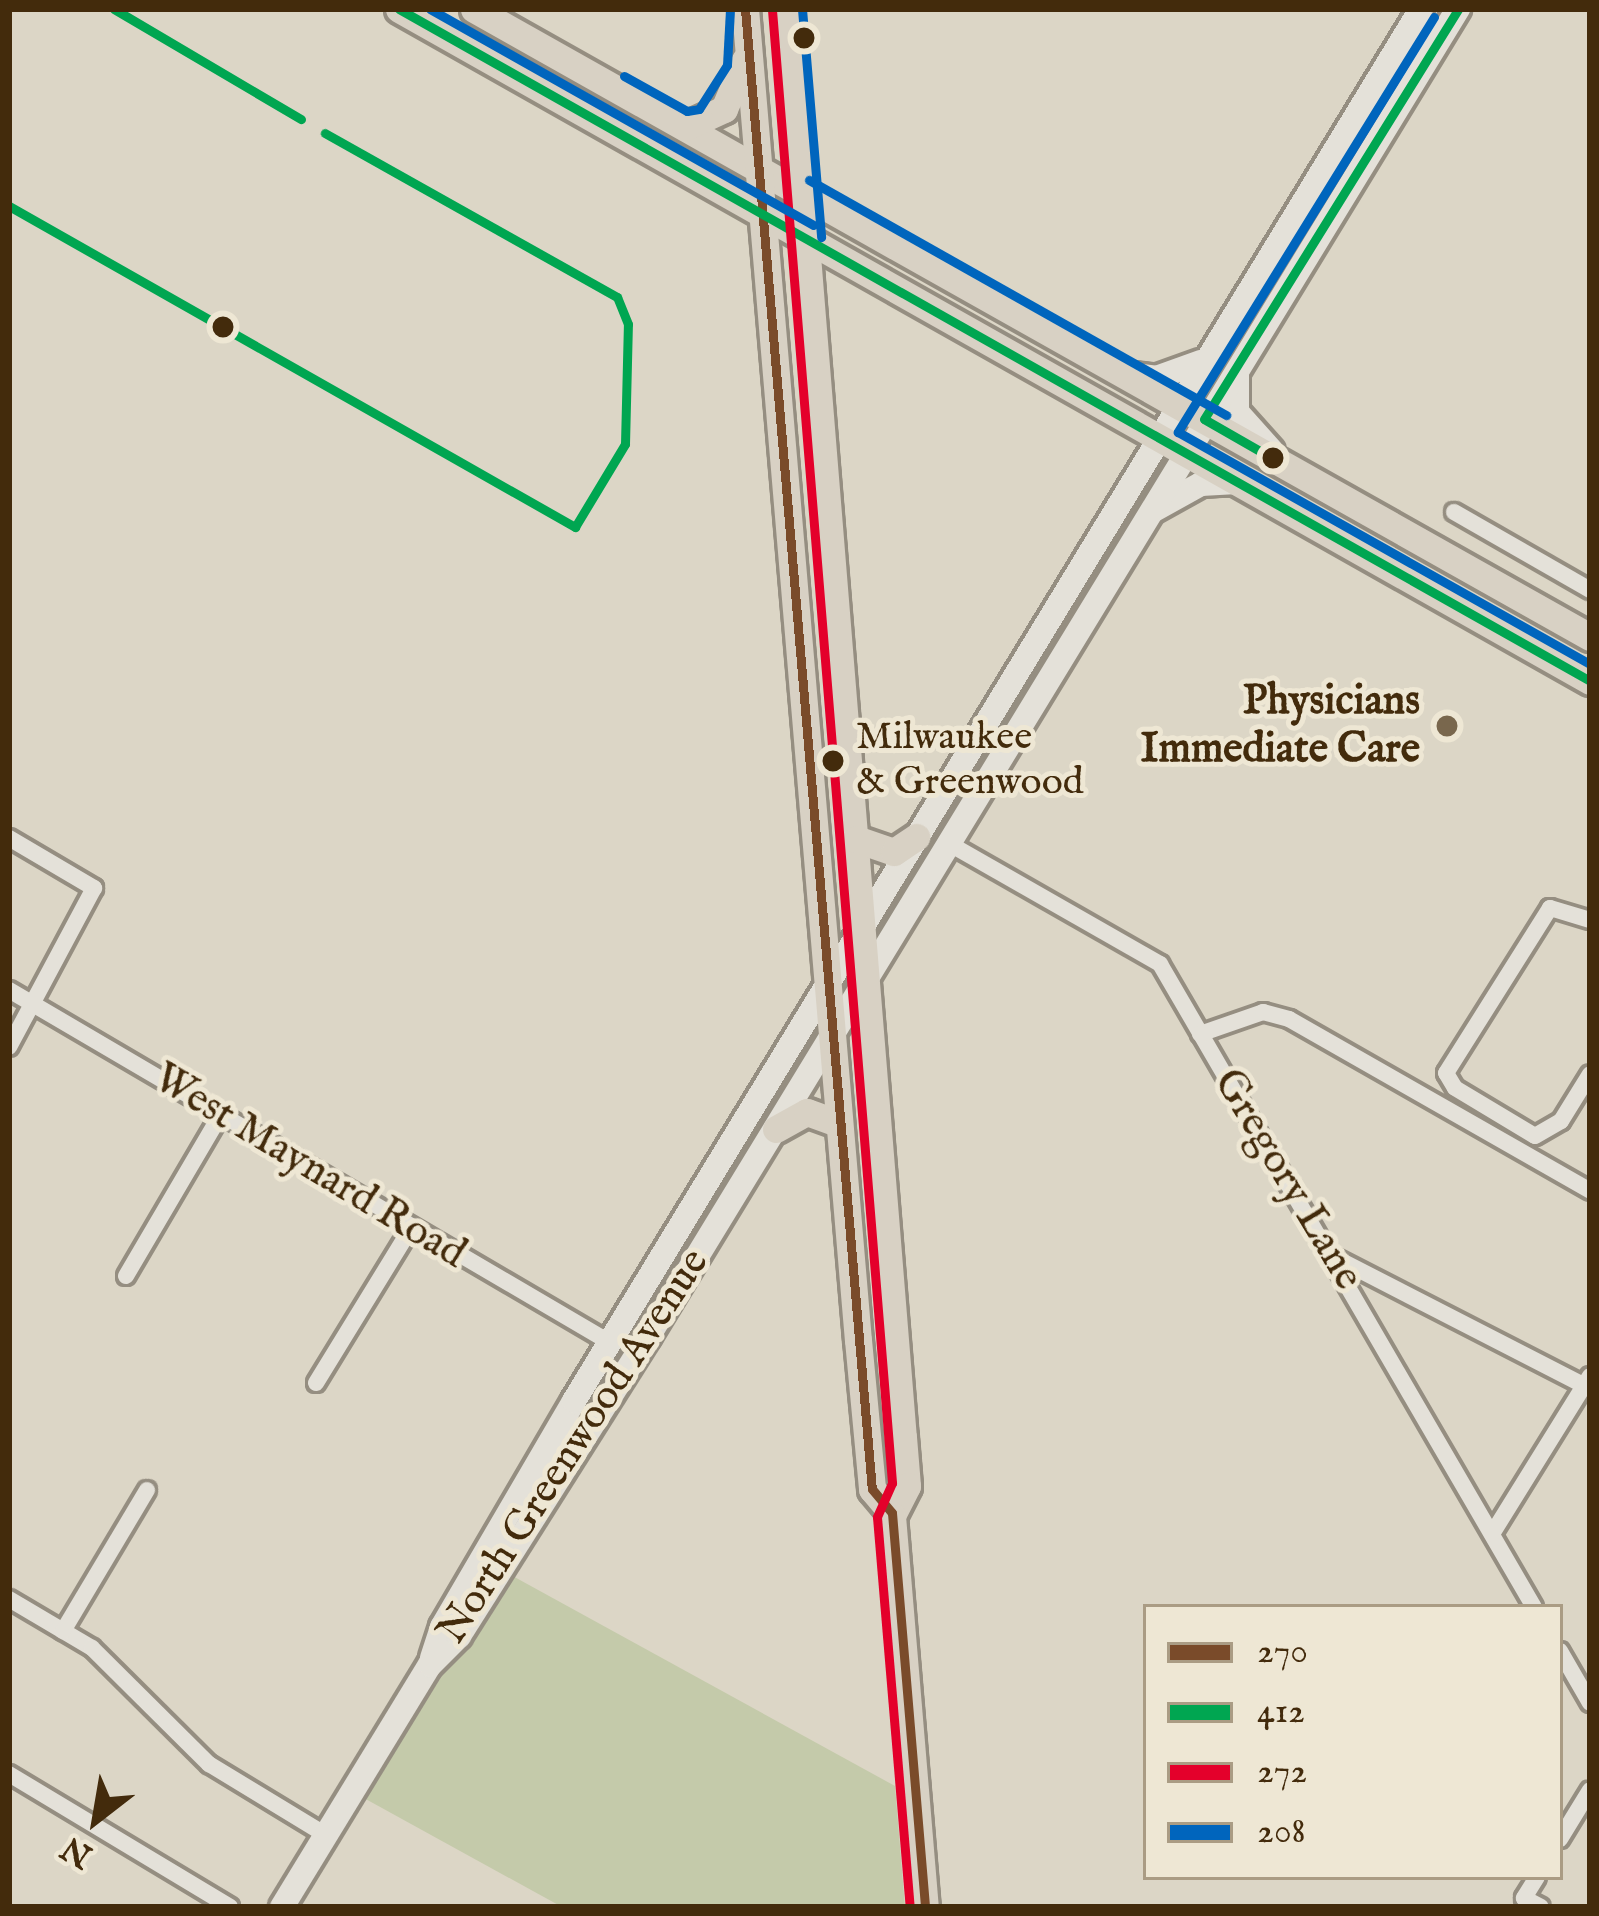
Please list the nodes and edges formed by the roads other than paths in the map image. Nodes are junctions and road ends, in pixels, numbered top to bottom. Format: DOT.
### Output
graph roads {
  1 [pos="399,9"];
  2 [pos="474,9"];
  3 [pos="745,9"];
  4 [pos="787,9"];
  5 [pos="1421,9"];
  6 [pos="1458,9"];
  7 [pos="748,51"];
  8 [pos="685,127"];
  9 [pos="758,168"];
  10 [pos="802,193"];
  11 [pos="761,213"];
  12 [pos="806,238"];
  13 [pos="1254,338"];
  14 [pos="1203,361"];
  15 [pos="1125,374"];
  16 [pos="1177,404"];
  17 [pos="1204,419"];
  18 [pos="1157,437"];
  19 [pos="1184,452"];
  20 [pos="1292,469"];
  21 [pos="1237,482"];
  22 [pos="1454,512"];
  23 [pos="1146,514"];
  24 [pos="1590,590"];
  25 [pos="1590,637"];
  26 [pos="1590,681"];
  27 [pos="916,837"];
  28 [pos="9,838"];
  29 [pos="856,839"];
  30 [pos="948,843"];
  31 [pos="1590,920"];
  32 [pos="862,925"];
  33 [pos="867,978"];
  34 [pos="826,984"];
  35 [pos="9,990"];
  36 [pos="32,1004"];
  37 [pos="1200,1034"];
  38 [pos="831,1037"];
  39 [pos="9,1047"];
  40 [pos="1590,1074"];
  41 [pos="221,1114"];
  42 [pos="838,1124"];
  43 [pos="776,1129"];
  44 [pos="1590,1191"];
  45 [pos="411,1228"];
  46 [pos="1335,1258"];
  47 [pos="126,1276"];
  48 [pos="609,1342"];
  49 [pos="1585,1380"];
  50 [pos="316,1384"];
  51 [pos="147,1490"];
  52 [pos="892,1514"];
  53 [pos="1492,1534"];
  54 [pos="9,1599"];
  55 [pos="1532,1604"];
  56 [pos="63,1631"];
  57 [pos="1563,1657"];
  58 [pos="430,1664"];
  59 [pos="1590,1703"];
  60 [pos="9,1774"];
  61 [pos="1590,1790"];
  62 [pos="1563,1834"];
  63 [pos="326,1835"];
  64 [pos="1535,1880"];
  65 [pos="230,1907"];
  66 [pos="283,1907"];
  67 [pos="925,1907"];
  68 [pos="1541,1907"];
  1 -- 11 [label="main road"];
  2 -- 8 [label="main road"];
  3 -- 7 [label="main road"];
  4 -- 10 [label="main road"];
  5 -- 14 [label="main road, North Greenwood Avenue"];
  6 -- 13 [label="main road, North Greenwood Avenue"];
  7 -- 8 [label="main road"];
  7 -- 9 [label="main road"];
  8 -- 9 [label="main road"];
  9 -- 10 [label="main road"];
  9 -- 11 [label="main road"];
  10 -- 12 [label="main road"];
  10 -- 15 [label="main road"];
  11 -- 12 [label="main road"];
  11 -- 34 [label="main road"];
  12 -- 18 [label="main road"];
  12 -- 29 [label="main road"];
  13 -- 17 [label="main road, North Greenwood Avenue"];
  13 -- 20 [label="main road"];
  14 -- 15 [label="main road"];
  14 -- 16 [label="main road, North Greenwood Avenue"];
  15 -- 16 [label="main road"];
  16 -- 17 [label="main road"];
  16 -- 18 [label="main road, North Greenwood Avenue"];
  17 -- 19 [label="main road, North Greenwood Avenue"];
  17 -- 20 [label="main road"];
  18 -- 19 [label="main road"];
  18 -- 27 [label="main road, North Greenwood Avenue"];
  19 -- 21 [label="main road"];
  19 -- 23 [label="main road, North Greenwood Avenue"];
  20 -- 25 [label="main road"];
  21 -- 23 [label="main road"];
  21 -- 26 [label="main road"];
  22 -- 24 [label="street"];
  23 -- 30 [label="main road, North Greenwood Avenue"];
  27 -- 29 [label="main road"];
  27 -- 32 [label="main road, North Greenwood Avenue"];
  28 -- 36 [label="street"];
  29 -- 32 [label="main road"];
  30 -- 33 [label="main road, North Greenwood Avenue"];
  30 -- 37 [label="street, Gregory Lane"];
  31 -- 40 [label="street"];
  32 -- 33 [label="main road"];
  32 -- 34 [label="main road, North Greenwood Avenue"];
  33 -- 38 [label="main road, North Greenwood Avenue"];
  33 -- 52 [label="main road"];
  34 -- 38 [label="main road"];
  34 -- 48 [label="main road, North Greenwood Avenue"];
  35 -- 36 [label="street, West Maynard Road"];
  36 -- 39 [label="street"];
  36 -- 41 [label="street, West Maynard Road"];
  37 -- 44 [label="street"];
  37 -- 46 [label="street, Gregory Lane"];
  38 -- 42 [label="main road"];
  38 -- 43 [label="main road, North Greenwood Avenue"];
  41 -- 45 [label="street, West Maynard Road"];
  41 -- 47 [label="street"];
  42 -- 43 [label="main road"];
  42 -- 52 [label="main road"];
  43 -- 58 [label="main road, North Greenwood Avenue"];
  45 -- 48 [label="street, West Maynard Road"];
  45 -- 50 [label="street"];
  46 -- 49 [label="street"];
  46 -- 53 [label="street, Gregory Lane"];
  48 -- 58 [label="main road, North Greenwood Avenue"];
  49 -- 53 [label="street"];
  51 -- 56 [label="street"];
  52 -- 67 [label="main road"];
  53 -- 55 [label="street, Gregory Lane"];
  54 -- 56 [label="street"];
  56 -- 63 [label="street"];
  57 -- 59 [label="street"];
  58 -- 63 [label="main road"];
  60 -- 65 [label="street"];
  61 -- 62 [label="street"];
  63 -- 66 [label="main road"];
  64 -- 68 [label="street"];
}
